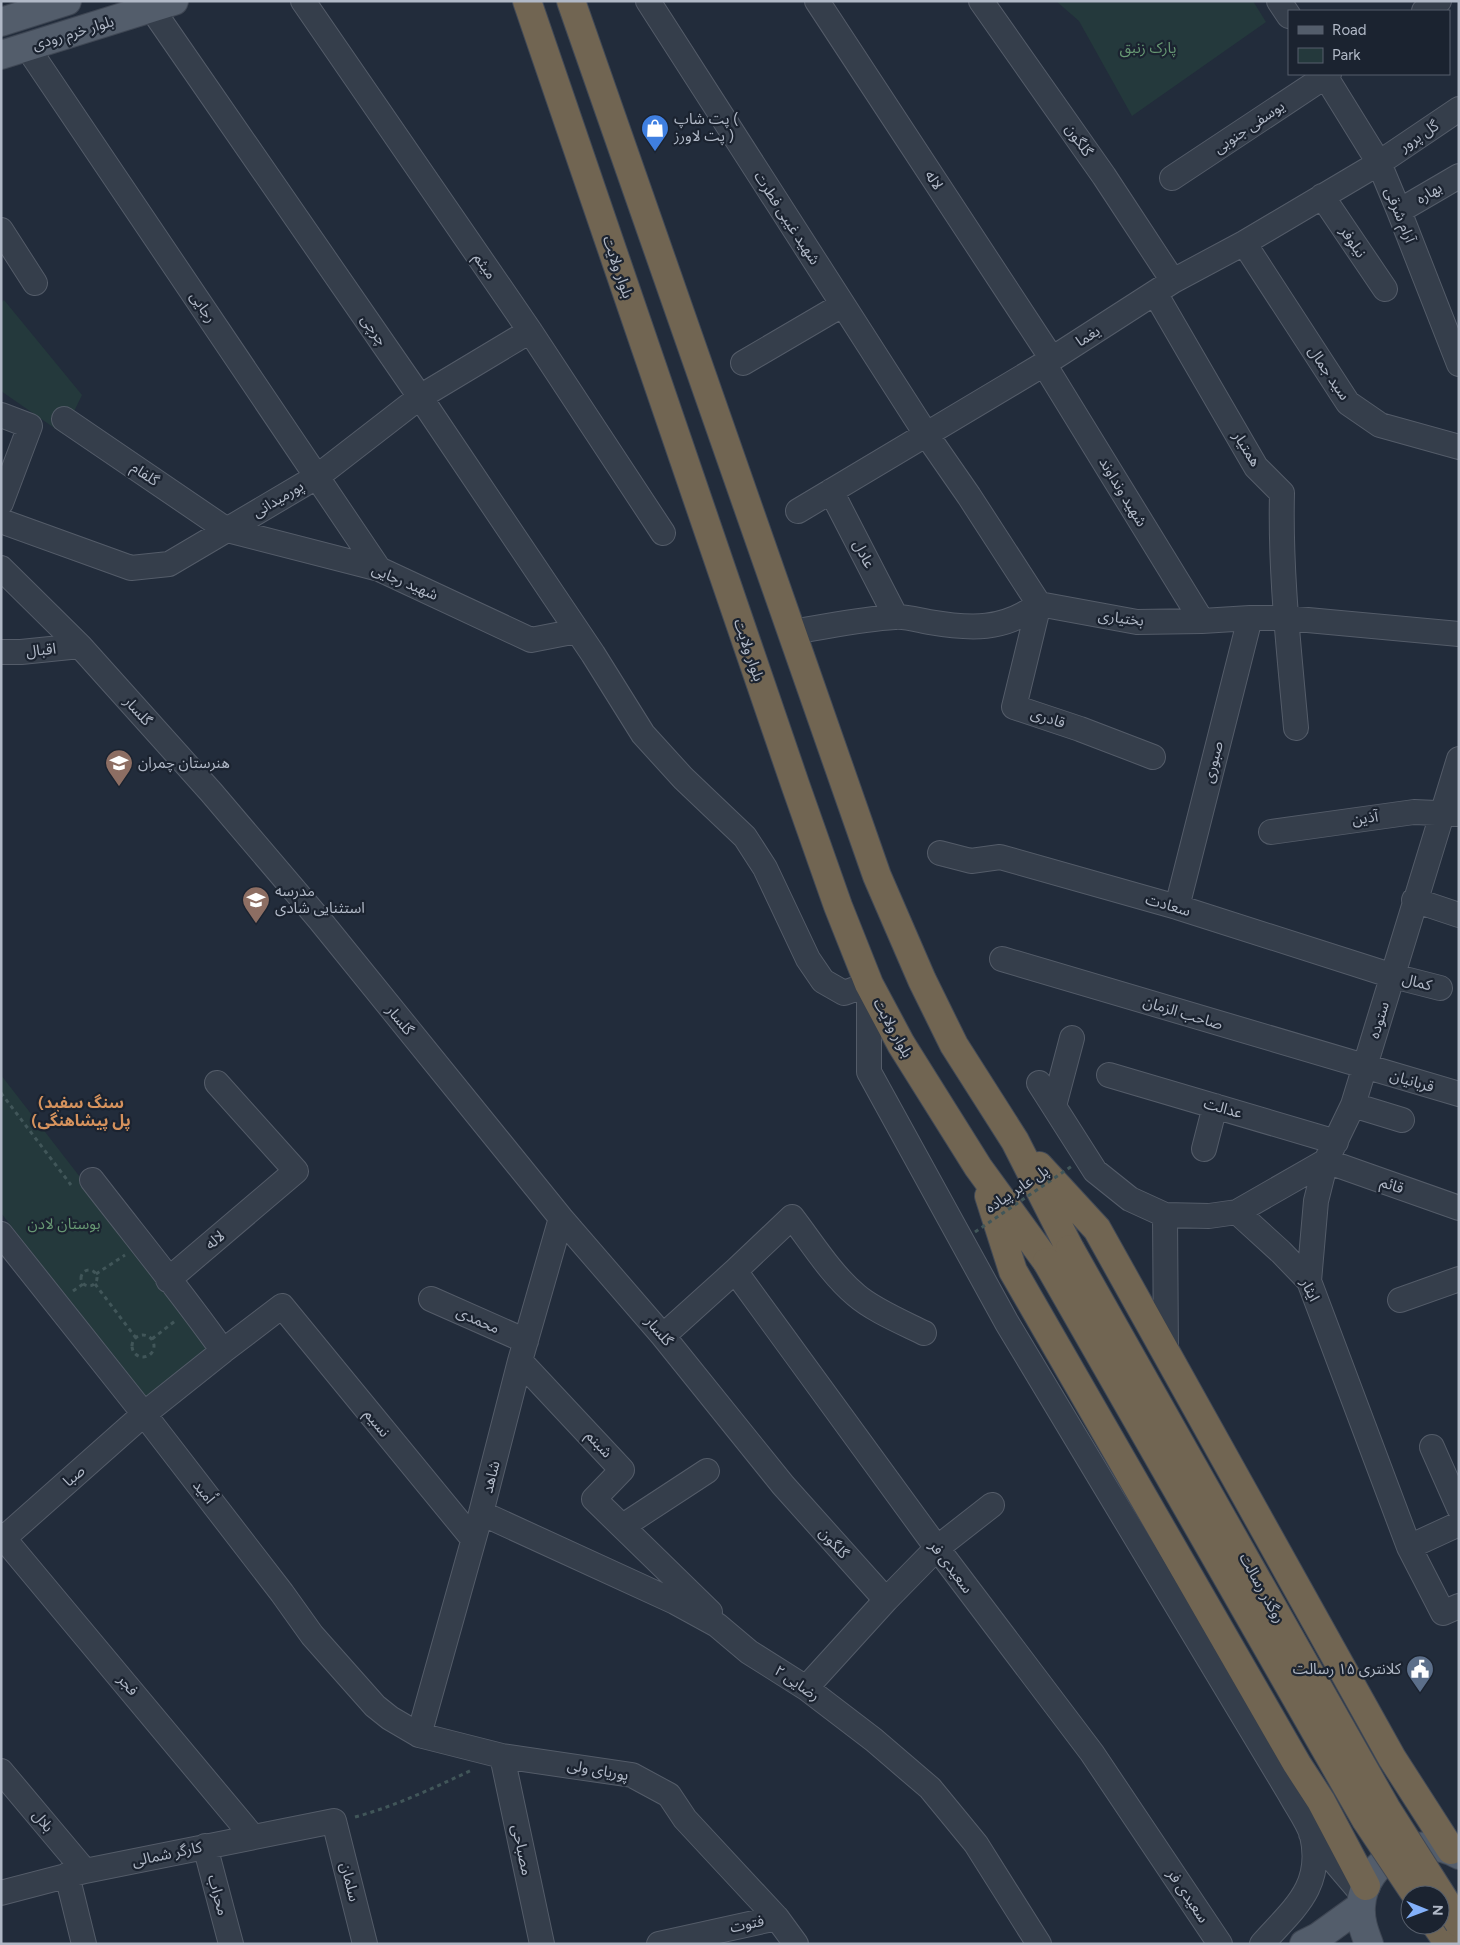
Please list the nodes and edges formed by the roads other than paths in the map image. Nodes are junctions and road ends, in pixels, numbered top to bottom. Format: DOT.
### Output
graph roads {
  1 [pos="303,1"];
  2 [pos="527,1"];
  3 [pos="571,1"];
  4 [pos="648,1"];
  5 [pos="817,1"];
  6 [pos="981,1"];
  7 [pos="1280,1"];
  8 [pos="1439,1"];
  9 [pos="52,4"];
  10 [pos="163,5"];
  11 [pos="1426,10"];
  12 [pos="1288,14"];
  13 [pos="1,22"];
  14 [pos="27,47"];
  15 [pos="1,55"];
  16 [pos="1325,75"];
  17 [pos="1327,75"];
  18 [pos="1459,109"];
  19 [pos="1379,163"];
  20 [pos="1459,176"];
  21 [pos="1172,178"];
  22 [pos="1322,196"];
  23 [pos="1399,211"];
  24 [pos="1,230"];
  25 [pos="1244,243"];
  26 [pos="35,283"];
  27 [pos="1164,287"];
  28 [pos="1385,289"];
  29 [pos="842,305"];
  30 [pos="530,331"];
  31 [pos="1048,361"];
  32 [pos="743,363"];
  33 [pos="1459,364"];
  34 [pos="420,397"];
  35 [pos="1,415"];
  36 [pos="64,419"];
  37 [pos="926,434"];
  38 [pos="1459,447"];
  39 [pos="318,476"];
  40 [pos="831,491"];
  41 [pos="1,503"];
  42 [pos="798,511"];
  43 [pos="1,521"];
  44 [pos="227,530"];
  45 [pos="663,533"];
  46 [pos="1,568"];
  47 [pos="379,568"];
  48 [pos="1039,604"];
  49 [pos="896,616"];
  50 [pos="1250,618"];
  51 [pos="1286,618"];
  52 [pos="1202,621"];
  53 [pos="577,631"];
  54 [pos="791,632"];
  55 [pos="1459,634"];
  56 [pos="80,646"];
  57 [pos="1,652"];
  58 [pos="1296,728"];
  59 [pos="1153,758"];
  60 [pos="1459,759"];
  61 [pos="1450,814"];
  62 [pos="1271,832"];
  63 [pos="940,853"];
  64 [pos="1414,900"];
  65 [pos="1177,907"];
  66 [pos="1459,915"];
  67 [pos="1002,959"];
  68 [pos="1393,976"];
  69 [pos="869,984"];
  70 [pos="1440,988"];
  71 [pos="1072,1038"];
  72 [pos="1364,1067"];
  73 [pos="1109,1075"];
  74 [pos="1039,1082"];
  75 [pos="217,1083"];
  76 [pos="1459,1094"];
  77 [pos="1353,1105"];
  78 [pos="1054,1106"];
  79 [pos="1215,1106"];
  80 [pos="1402,1120"];
  81 [pos="1016,1141"];
  82 [pos="1204,1149"];
  83 [pos="1331,1152"];
  84 [pos="978,1167"];
  85 [pos="82,1183"];
  86 [pos="1459,1208"];
  87 [pos="1237,1212"];
  88 [pos="1165,1215"];
  89 [pos="562,1218"];
  90 [pos="1,1234"];
  91 [pos="1047,1262"];
  92 [pos="735,1271"];
  93 [pos="1459,1279"];
  94 [pos="168,1280"];
  95 [pos="1309,1281"];
  96 [pos="431,1299"];
  97 [pos="1400,1300"];
  98 [pos="924,1333"];
  99 [pos="663,1336"];
  100 [pos="223,1351"];
  101 [pos="523,1351"];
  102 [pos="1166,1354"];
  103 [pos="144,1414"];
  104 [pos="1432,1447"];
  105 [pos="706,1471"];
  106 [pos="783,1485"];
  107 [pos="992,1505"];
  108 [pos="1459,1508"];
  109 [pos="481,1513"];
  110 [pos="1459,1524"];
  111 [pos="623,1526"];
  112 [pos="2,1536"];
  113 [pos="473,1539"];
  114 [pos="1409,1546"];
  115 [pos="937,1548"];
  116 [pos="886,1600"];
  117 [pos="1459,1606"];
  118 [pos="749,1652"];
  119 [pos="806,1688"];
  120 [pos="420,1735"];
  121 [pos="502,1756"];
  122 [pos="1392,1758"];
  123 [pos="1,1771"];
  124 [pos="1321,1801"];
  125 [pos="334,1821"];
  126 [pos="1311,1834"];
  127 [pos="253,1837"];
  128 [pos="205,1846"];
  129 [pos="1455,1853"];
  130 [pos="76,1873"];
  131 [pos="1409,1885"];
  132 [pos="1,1893"];
  133 [pos="1363,1896"];
  134 [pos="777,1918"];
  135 [pos="1459,1923"];
  136 [pos="712,1938"];
  137 [pos="1312,1941"];
  138 [pos="84,1944"];
  139 [pos="231,1944"];
  140 [pos="365,1944"];
  141 [pos="542,1944"];
  142 [pos="659,1944"];
  143 [pos="796,1944"];
  144 [pos="1039,1944"];
  145 [pos="1220,1944"];
  146 [pos="1262,1944"];
  147 [pos="1369,1944"];
  1 -- 30 [label="street, میثم"];
  2 -- 69 [label="highway, بلوار ولایت"];
  3 -- 54 [label="highway"];
  4 -- 29 [label="street, شهید غیبی فطرت"];
  5 -- 31 [label="street, لاله"];
  6 -- 27 [label="street, گلگون"];
  7 -- 12 [label="street"];
  8 -- 11 [label="street"];
  9 -- 13 [label="main road, بلوار خرم رودی"];
  10 -- 14 [label="main road, بلوار خرم رودی"];
  10 -- 34 [label="street, چرچی"];
  14 -- 15 [label="main road, بلوار خرم رودی"];
  14 -- 39 [label="street, رجایی"];
  16 -- 21 [label="street, یوسفی جنوبی"];
  17 -- 19 [label="street, آرام شرقی"];
  18 -- 19 [label="street, گل پرور"];
  19 -- 22 [label="street, یغما"];
  19 -- 23 [label="street, آرام شرقی"];
  20 -- 23 [label="street, بهاره"];
  22 -- 25 [label="street, یغما"];
  22 -- 28 [label="street, نیلوفر"];
  23 -- 33 [label="street, آرام شرقی"];
  24 -- 26 [label="street"];
  25 -- 27 [label="street, یغما"];
  25 -- 38 [label="street, سید جمال"];
  27 -- 31 [label="street, یغما"];
  27 -- 51 [label="street, همتیار"];
  29 -- 32 [label="street"];
  29 -- 37 [label="street, شهید غیبی فطرت"];
  30 -- 34 [label="street, پورمیدانی"];
  30 -- 45 [label="street, میثم"];
  31 -- 37 [label="street, یغما"];
  31 -- 52 [label="street, شهید ونداوند"];
  34 -- 39 [label="street, پورمیدانی"];
  34 -- 53 [label="street, چرچی"];
  35 -- 41 [label="street"];
  36 -- 44 [label="street, گلفام"];
  37 -- 40 [label="street, یغما"];
  37 -- 48 [label="street, شهید غیبی فطرت"];
  39 -- 44 [label="street, پورمیدانی"];
  39 -- 47 [label="street, رجایی"];
  40 -- 42 [label="street, یغما"];
  40 -- 49 [label="street, عادل"];
  43 -- 44 [label="street, پورمیدانی"];
  44 -- 47 [label="street, شهید رجایی"];
  46 -- 56 [label="street, گلسار"];
  47 -- 53 [label="street, شهید رجایی"];
  48 -- 49 [label="street"];
  48 -- 52 [label="street, بختیاری"];
  48 -- 59 [label="street, قادری"];
  49 -- 54 [label="street"];
  50 -- 51 [label="street, بختیاری"];
  50 -- 52 [label="street, بختیاری"];
  50 -- 65 [label="street, صبوری"];
  51 -- 55 [label="street, بختیاری"];
  51 -- 58 [label="street"];
  53 -- 69 [label="street, چرچی"];
  54 -- 81 [label="highway"];
  56 -- 57 [label="street, اقبال"];
  56 -- 89 [label="street, گلسار"];
  60 -- 61 [label="street, ستوده"];
  61 -- 62 [label="street, آذین"];
  61 -- 64 [label="street, ستوده"];
  63 -- 65 [label="street, سعادت"];
  64 -- 66 [label="street"];
  64 -- 68 [label="street, ستوده"];
  65 -- 68 [label="street, سعادت"];
  67 -- 72 [label="street, صاحب الزمان"];
  68 -- 70 [label="street, کمال"];
  68 -- 72 [label="street, ستوده"];
  69 -- 84 [label="highway, بلوار ولایت"];
  69 -- 126 [label="street"];
  71 -- 78 [label="street"];
  72 -- 76 [label="street, قربانیان"];
  72 -- 77 [label="street, ستوده"];
  73 -- 79 [label="street, عدالت"];
  74 -- 78 [label="street"];
  75 -- 94 [label="street, لاله"];
  77 -- 80 [label="street"];
  77 -- 83 [label="street, ستوده"];
  78 -- 88 [label="street"];
  79 -- 82 [label="street"];
  79 -- 83 [label="street, عدالت"];
  81 -- 102 [label="highway"];
  81 -- 135 [label="highway, روگذر رسالت, bridge"];
  83 -- 86 [label="street, قائم"];
  83 -- 87 [label="street"];
  83 -- 95 [label="street, ستوده"];
  84 -- 91 [label="highway, بلوار ولایت"];
  84 -- 124 [label="highway"];
  85 -- 94 [label="street"];
  87 -- 88 [label="street"];
  87 -- 95 [label="street, ایثار"];
  88 -- 102 [label="street"];
  89 -- 99 [label="street, گلسار"];
  89 -- 101 [label="street, شاهد"];
  90 -- 103 [label="street, اُمید"];
  91 -- 131 [label="highway, روگذر رسالت, bridge"];
  92 -- 98 [label="street"];
  92 -- 99 [label="street"];
  92 -- 115 [label="street, سعیدی فر"];
  93 -- 97 [label="street"];
  94 -- 100 [label="street"];
  95 -- 114 [label="street, ایثار"];
  96 -- 101 [label="street, محمدی"];
  99 -- 106 [label="street, گلسار"];
  100 -- 103 [label="street, صبا"];
  100 -- 113 [label="street, نسیم"];
  101 -- 109 [label="street, شاهد"];
  101 -- 111 [label="street, شبنم"];
  102 -- 122 [label="highway"];
  103 -- 112 [label="street, صبا"];
  103 -- 120 [label="street, اُمید"];
  104 -- 108 [label="street"];
  105 -- 111 [label="street"];
  106 -- 116 [label="street, گلگون"];
  107 -- 115 [label="street"];
  109 -- 113 [label="street, شاهد"];
  109 -- 118 [label="street, رضایی ۲"];
  110 -- 114 [label="street"];
  111 -- 118 [label="street, شبنم"];
  112 -- 127 [label="street, فجر"];
  113 -- 120 [label="street, شاهد"];
  114 -- 117 [label="street, ایثار"];
  115 -- 116 [label="street"];
  115 -- 145 [label="street, سعیدی فر"];
  116 -- 119 [label="street"];
  118 -- 119 [label="street, رضایی ۲"];
  119 -- 144 [label="street, رضایی ۲"];
  120 -- 121 [label="street, پوریای ولی"];
  121 -- 134 [label="street, پوریای ولی"];
  121 -- 141 [label="street, مصباحی"];
  122 -- 124 [label="highway"];
  122 -- 129 [label="highway"];
  123 -- 130 [label="street, بلال"];
  124 -- 133 [label="highway"];
  125 -- 127 [label="street, کارگر شمالی"];
  125 -- 140 [label="street, سلمان"];
  126 -- 133 [label="street"];
  126 -- 146 [label="street"];
  127 -- 128 [label="street, کارگر شمالی"];
  128 -- 130 [label="street, کارگر شمالی"];
  128 -- 139 [label="street, محراب"];
  129 -- 133 [label="main road"];
  130 -- 132 [label="street, کارگر شمالی"];
  130 -- 138 [label="street"];
  133 -- 137 [label="main road"];
  133 -- 147 [label="main road"];
  134 -- 136 [label="street, فتوت"];
  134 -- 143 [label="street, پوریای ولی"];
  136 -- 142 [label="street, فتوت"];
}
